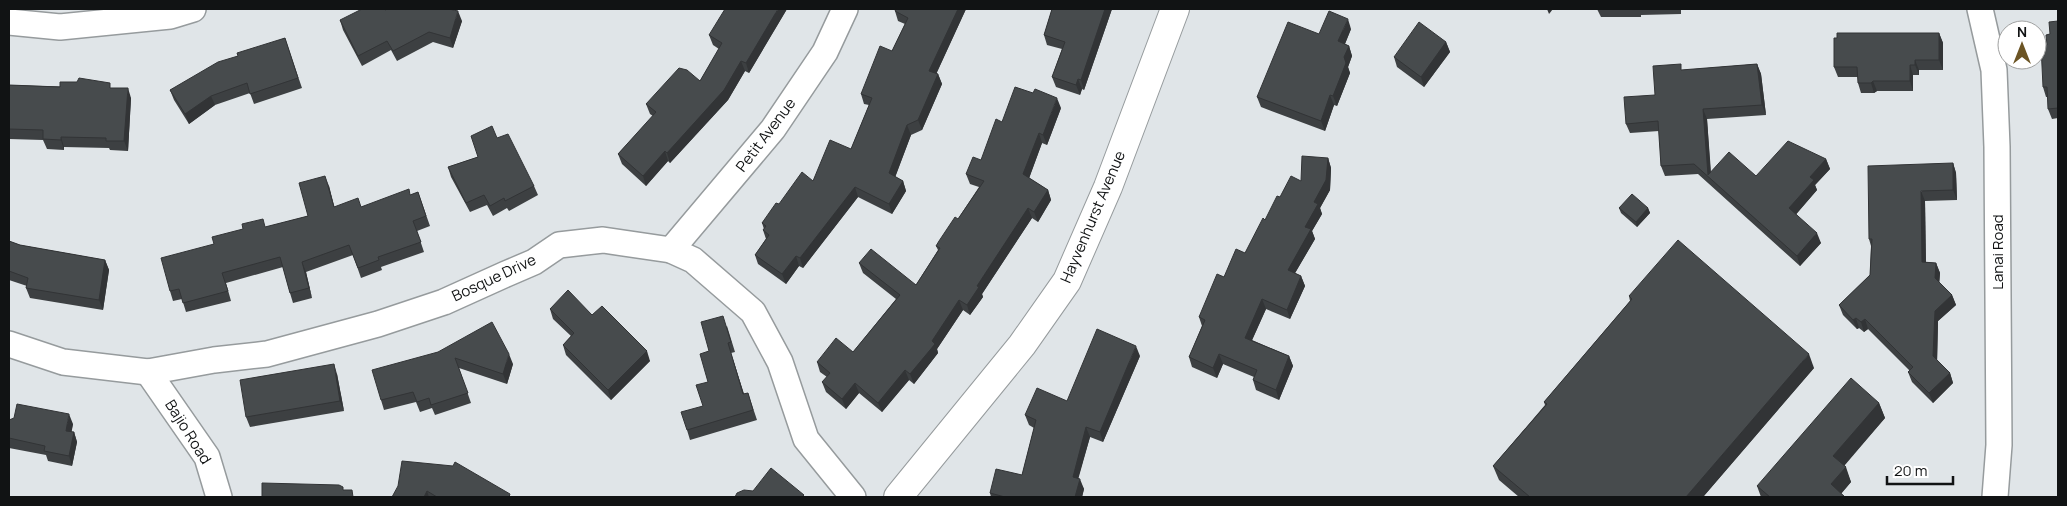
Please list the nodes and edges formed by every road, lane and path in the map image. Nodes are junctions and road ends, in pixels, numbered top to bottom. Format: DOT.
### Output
graph roads {
  1 [pos="193,9"];
  2 [pos="845,9"];
  3 [pos="1174,9"];
  4 [pos="1980,9"];
  5 [pos="9,22"];
  6 [pos="671,250"];
  7 [pos="9,344"];
  8 [pos="148,372"];
  9 [pos="219,497"];
  10 [pos="853,497"];
  11 [pos="898,497"];
  12 [pos="1995,497"];
  1 -- 5 [label="street"];
  2 -- 6 [label="street, Petit Avenue"];
  3 -- 11 [label="main road, Hayvenhurst Avenue"];
  4 -- 12 [label="street, Lanai Road"];
  6 -- 8 [label="street, Bosque Drive"];
  6 -- 10 [label="street, Bosque Drive"];
  7 -- 8 [label="street, Bosque Drive"];
  8 -- 9 [label="street, Bajio Road"];
}
